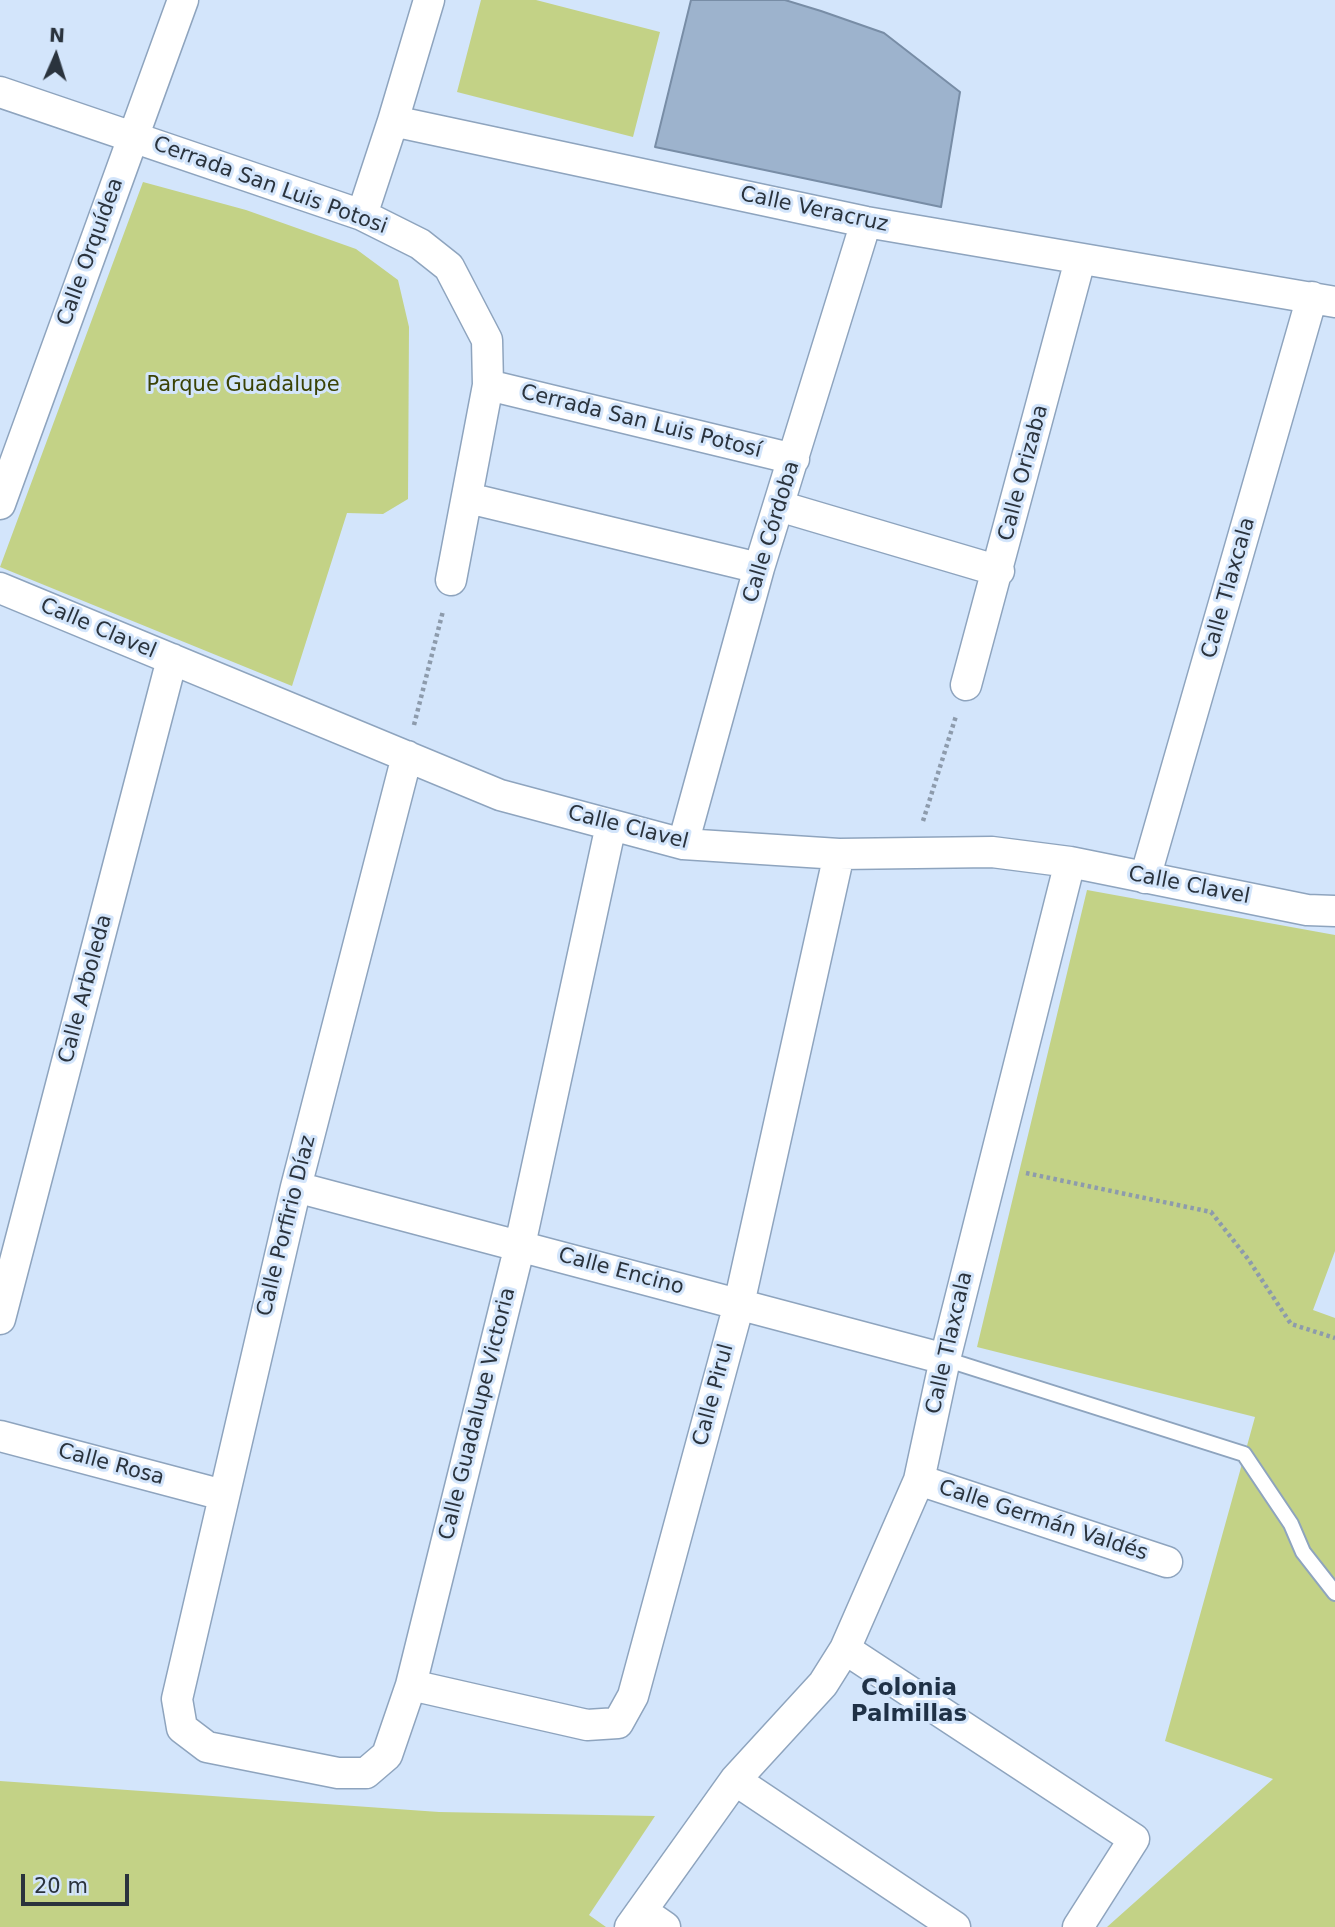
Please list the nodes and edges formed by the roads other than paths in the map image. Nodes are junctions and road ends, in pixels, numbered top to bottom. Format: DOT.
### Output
graph roads {
  1 [pos="183,0"];
  2 [pos="429,0"];
  3 [pos="0,92"];
  4 [pos="393,121"];
  5 [pos="133,136"];
  6 [pos="362,215"];
  7 [pos="866,222"];
  8 [pos="1080,260"];
  9 [pos="1324,299"];
  10 [pos="488,385"];
  11 [pos="794,459"];
  12 [pos="468,498"];
  13 [pos="0,504"];
  14 [pos="779,506"];
  15 [pos="759,568"];
  16 [pos="999,571"];
  17 [pos="451,580"];
  18 [pos="0,588"];
  19 [pos="172,659"];
  20 [pos="966,685"];
  21 [pos="407,756"];
  22 [pos="611,825"];
  23 [pos="682,844"];
  24 [pos="839,854"];
  25 [pos="1070,862"];
  26 [pos="1145,878"];
  27 [pos="1335,911"];
  28 [pos="296,1186"];
  29 [pos="520,1245"];
  30 [pos="739,1304"];
  31 [pos="0,1319"];
  32 [pos="945,1359"];
  33 [pos="0,1436"];
  34 [pos="919,1480"];
  35 [pos="223,1495"];
  36 [pos="1167,1562"];
  37 [pos="1335,1593"];
  38 [pos="845,1648"];
  39 [pos="411,1685"];
  40 [pos="177,1699"];
  41 [pos="735,1780"];
  42 [pos="646,1921"];
  43 [pos="955,1927"];
  44 [pos="1078,1927"];
  1 -- 5 [label="street, Calle Orquídea"];
  2 -- 4 [label="street"];
  3 -- 5 [label="street, Cerrada San Luis Potosi"];
  4 -- 6 [label="street"];
  4 -- 7 [label="street, Calle Veracruz"];
  5 -- 6 [label="street, Cerrada San Luis Potosi"];
  5 -- 13 [label="street, Calle Orquídea"];
  6 -- 10 [label="street, Cerrada San Luis Potosi"];
  7 -- 8 [label="street, Calle Veracruz"];
  7 -- 11 [label="street, Calle Córdoba"];
  8 -- 9 [label="street, Calle Veracruz"];
  8 -- 16 [label="street, Calle Orizaba"];
  9 -- 26 [label="street, Calle Tlaxcala"];
  10 -- 11 [label="street, Cerrada San Luis Potosí"];
  10 -- 12 [label="street, Cerrada San Luis Potosi"];
  11 -- 14 [label="street, Calle Córdoba"];
  12 -- 15 [label="street"];
  12 -- 17 [label="street, Cerrada San Luis Potosi"];
  14 -- 15 [label="street, Calle Córdoba"];
  14 -- 16 [label="street"];
  15 -- 23 [label="street, Calle Córdoba"];
  16 -- 20 [label="street, Calle Orizaba"];
  18 -- 19 [label="street, Calle Clavel"];
  19 -- 21 [label="street, Calle Clavel"];
  19 -- 31 [label="street, Calle Arboleda"];
  21 -- 22 [label="street, Calle Clavel"];
  21 -- 28 [label="street, Calle Porfirio Díaz"];
  22 -- 23 [label="street, Calle Clavel"];
  22 -- 29 [label="street, Calle Guadalupe Victoria"];
  23 -- 24 [label="street, Calle Clavel"];
  24 -- 25 [label="street, Calle Clavel"];
  24 -- 30 [label="street, Calle Pirul"];
  25 -- 26 [label="street, Calle Clavel"];
  25 -- 32 [label="street, Calle Tlaxcala"];
  26 -- 27 [label="street, Calle Clavel"];
  28 -- 29 [label="street, Calle Encino"];
  28 -- 35 [label="street, Calle Porfirio Díaz"];
  29 -- 30 [label="street, Calle Encino"];
  29 -- 39 [label="street, Calle Guadalupe Victoria"];
  30 -- 32 [label="street, Calle Encino"];
  30 -- 39 [label="street, Calle Pirul"];
  32 -- 34 [label="street, Calle Tlaxcala"];
  32 -- 37 [label="lane"];
  33 -- 35 [label="street, Calle Rosa"];
  34 -- 36 [label="street, Calle Germán Valdés"];
  34 -- 38 [label="street, Calle Tlaxcala"];
  35 -- 40 [label="street, Calle Porfirio Díaz"];
  38 -- 41 [label="street, Calle Tlaxcala"];
  38 -- 44 [label="street"];
  39 -- 40 [label="street, Calle Guadalupe Victoria"];
  41 -- 42 [label="street, Calle Tlaxcala"];
  41 -- 43 [label="street"];
}
